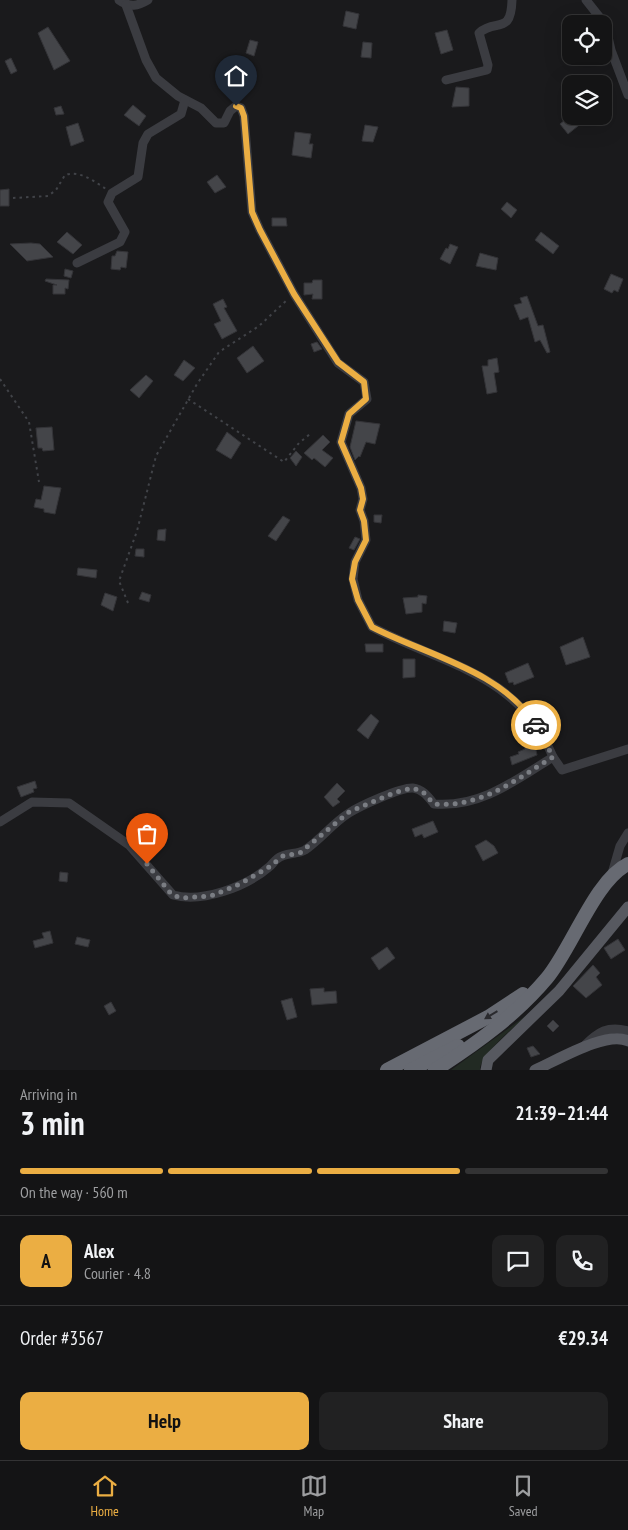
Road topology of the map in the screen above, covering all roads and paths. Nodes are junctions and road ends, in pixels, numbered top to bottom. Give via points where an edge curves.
1 (148, 0) edge
2 (512, 0) edge
3 (586, 0) edge
4 (122, 2) edge
5 (446, 80) dead end
6 (628, 95) edge
7 (185, 100) junction
8 (112, 194) junction
9 (13, 198) dead end
10 (77, 263) dead end
11 (294, 294) junction
12 (0, 379) edge
13 (188, 399) junction
14 (310, 434) dead end
15 (39, 482) dead end
16 (128, 603) dead end
17 (628, 749) edge
18 (553, 757) junction
19 (0, 822) edge
20 (628, 833) edge
21 (627, 863) edge
22 (610, 878) junction
23 (628, 907) edge
24 (547, 978) junction
25 (498, 1024) junction
26 (628, 1031) edge
27 (628, 1041) edge
28 (583, 1048) junction
29 (387, 1070) edge
30 (411, 1070) edge
31 (435, 1070) edge
32 (486, 1070) edge
33 (535, 1070) edge

1 - 4 street via 138,6
2 - 5 street via 508,21 479,34 488,65 486,70
3 - 6 street via 605,24
4 - 7 street via 156,78
7 - 8 street via 181,114 148,134 143,143 138,177
7 - 11 street via 200,108 216,123 224,123 236,106 241,108 252,212
8 - 9 path via 72,172 65,174 56,190 48,196
8 - 10 street via 108,202 125,232 120,242
11 - 13 path via 259,326 219,352
11 - 18 street via 338,362 364,382 367,390 366,399 349,414 341,442 363,499 360,510 366,540 355,562 352,579 364,616 372,627 486,679 514,699 529,714
12 - 15 path via 29,422
13 - 14 path via 284,462
13 - 16 path via 156,456 138,531 119,581
17 - 18 street via 562,770
18 - 19 street via 502,790 457,804 434,804 423,792 413,788 396,792 349,812 300,853 283,856 240,884 211,896 182,898 172,895 129,845 69,803 32,802
20 - 22 street via 620,846
21 - 22 highway
22 - 24 highway
23 - 32 main road via 559,990 488,1060
24 - 25 highway
24 -> 29 highway via 488,1017
25 - 30 highway
25 - 31 highway
26 - 28 street via 610,1028 599,1032
27 - 28 main road via 618,1038
28 - 33 main road

